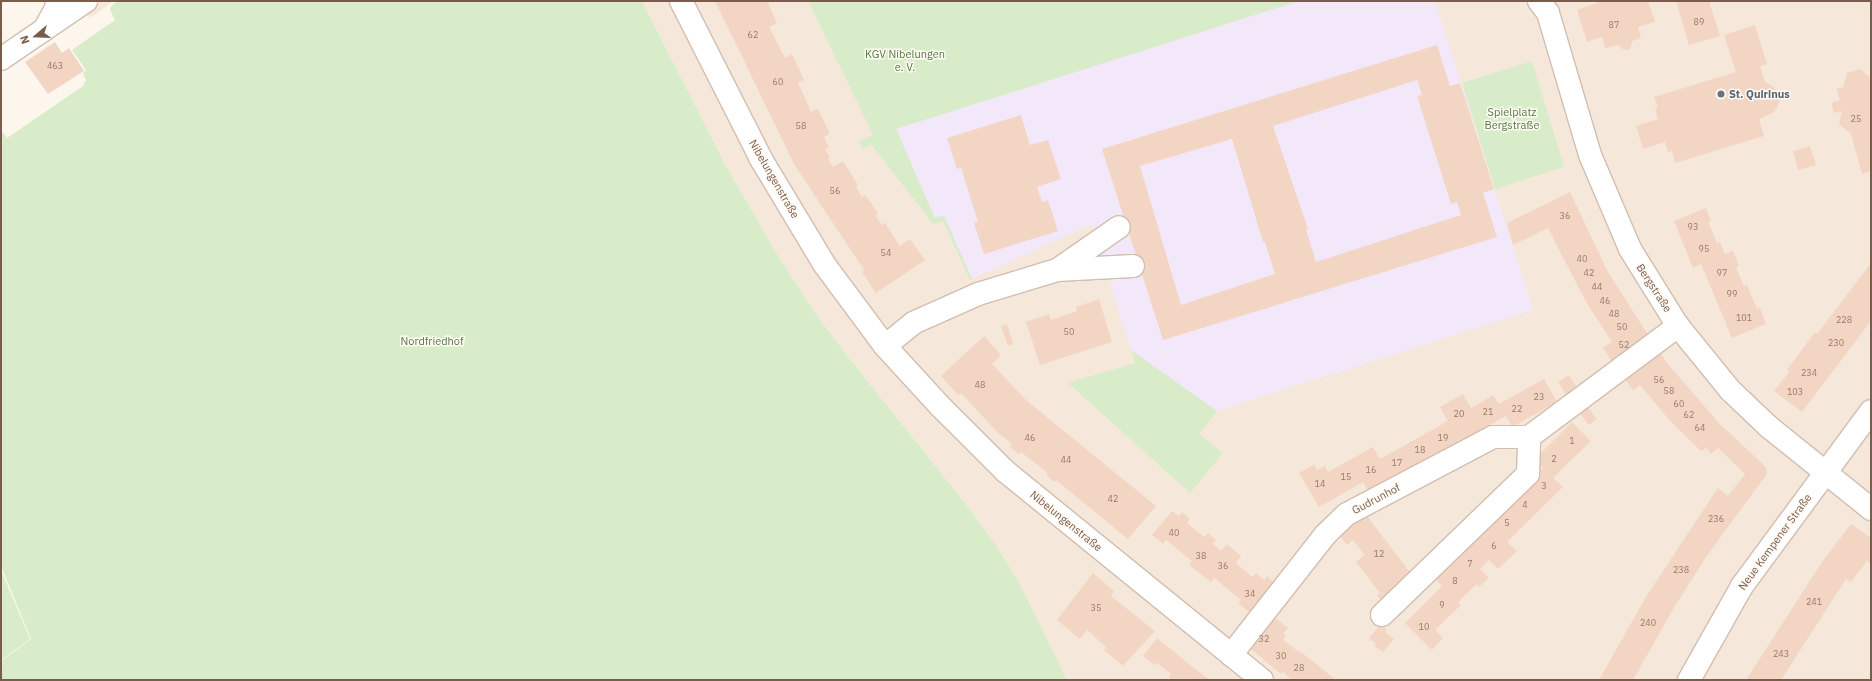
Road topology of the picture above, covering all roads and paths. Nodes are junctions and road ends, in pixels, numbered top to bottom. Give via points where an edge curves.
1 (57, 1) edge
2 (86, 1) edge
3 (681, 1) edge
4 (1539, 1) edge
5 (44, 30) junction
6 (1, 59) edge
7 (1119, 227) dead end
8 (1133, 266) dead end
9 (1057, 270) junction
10 (1678, 326) junction
11 (886, 346) junction
12 (1871, 411) edge
13 (1529, 438) junction
14 (1825, 473) junction
15 (1871, 509) edge
16 (1382, 615) dead end
17 (1231, 655) junction
18 (1262, 680) edge
19 (1689, 680) edge

1 - 5 street
2 - 5 street
3 - 11 street, Nibelungenstraße via 765,166 824,264
4 - 10 street, Bergstraße via 1548,13 1590,155 1630,249
5 - 6 street
7 - 9 street
8 - 9 street
9 - 11 street via 978,294 913,323
10 - 13 street
10 - 14 street, Bergstraße via 1730,390 1769,427
11 - 17 street, Nibelungenstraße via 940,406 1005,471
12 - 14 street, Neue Kempener Straße
13 - 16 street via 1528,474
13 - 17 street, Gudrunhof via 1493,437 1347,514 1325,535
14 - 15 street, Bergstraße
14 - 19 street, Neue Kempener Straße via 1742,586
17 - 18 street, Nibelungenstraße

